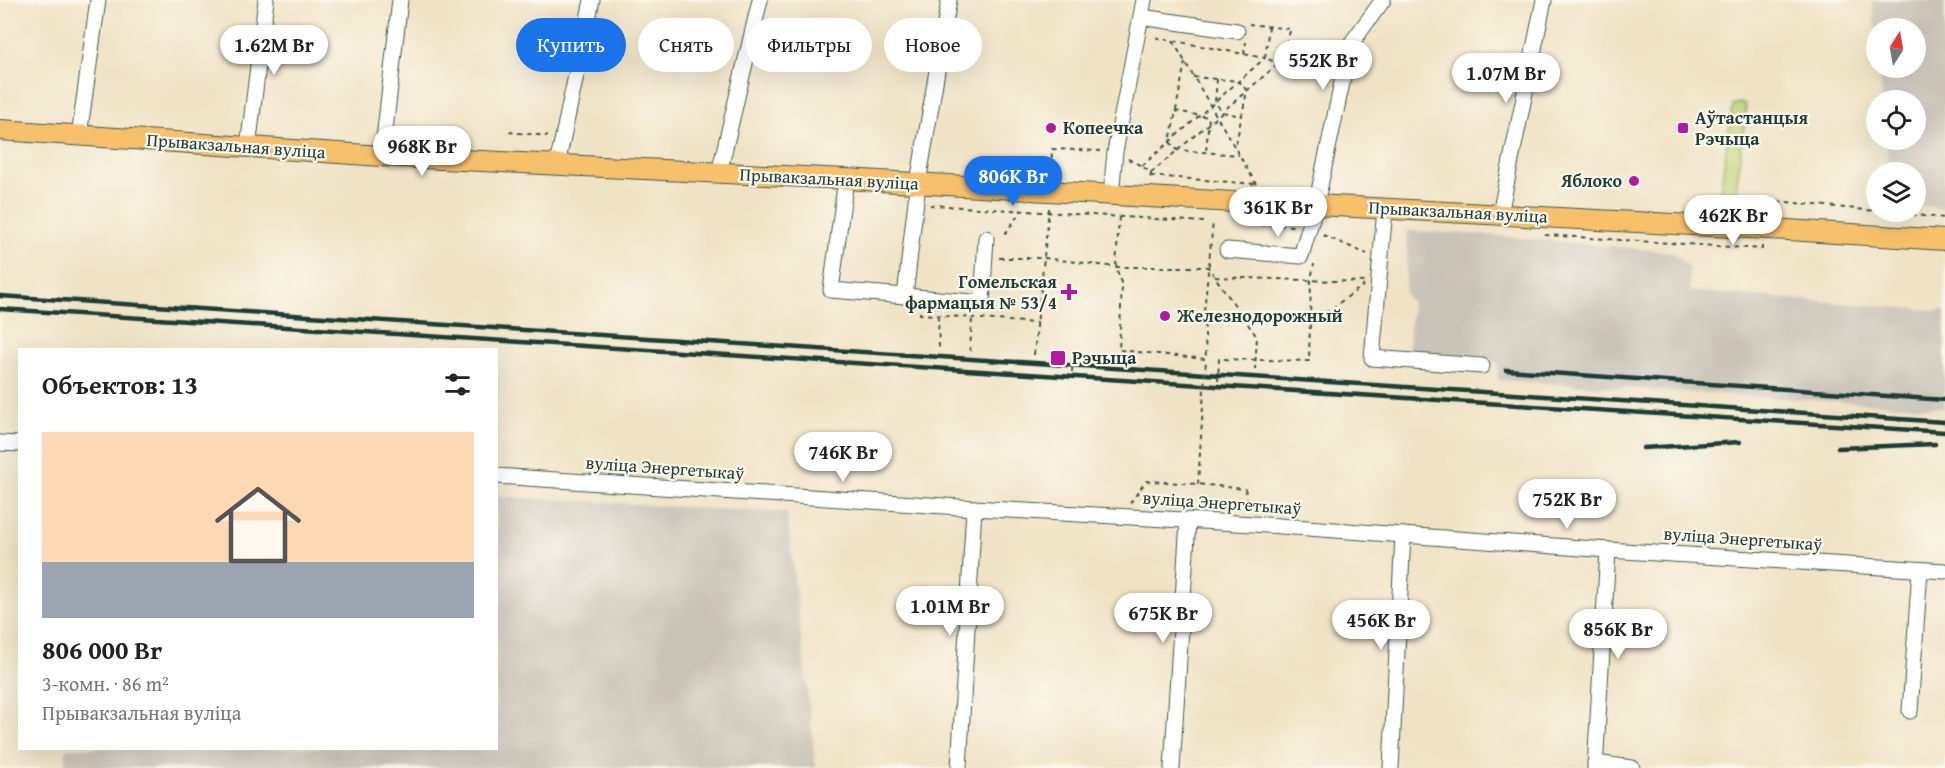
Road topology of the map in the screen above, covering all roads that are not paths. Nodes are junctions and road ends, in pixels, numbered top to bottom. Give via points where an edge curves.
1 (98, 0) edge
2 (266, 0) edge
3 (400, 0) edge
4 (592, 0) edge
5 (760, 0) edge
6 (950, 0) edge
7 (1144, 0) edge
8 (1383, 0) edge
9 (1544, 0) edge
10 (1148, 18) junction
11 (1240, 27) road end
12 (0, 130) edge
13 (79, 136) junction
14 (248, 148) junction
15 (382, 156) junction
16 (557, 165) junction
17 (719, 173) junction
18 (846, 179) junction
19 (918, 183) junction
20 (1111, 195) junction
21 (1316, 205) junction
22 (1385, 208) junction
23 (1500, 214) junction
24 (986, 238) dead end
25 (1945, 240) edge
26 (1227, 250) dead end
27 (905, 296) junction
28 (1482, 366) dead end
29 (0, 443) edge
30 (18, 444) edge
31 (498, 476) edge
32 (974, 508) junction
33 (1188, 521) junction
34 (1403, 535) junction
35 (1608, 550) junction
36 (1920, 570) junction
37 (1945, 572) edge
38 (1910, 711) dead end
39 (1595, 766) edge
40 (958, 768) edge
41 (1172, 768) edge
42 (1391, 768) edge
43 (1632, 768) edge

1 - 13 street
2 - 14 street
3 - 15 street
4 - 16 street
5 - 17 street
6 - 19 street
7 - 10 street
8 - 21 street via 1350,45
9 - 23 street
10 - 11 street
10 - 20 street via 1115,152
12 - 13 main road, Прывакзальная вуліца
13 - 14 main road, Прывакзальная вуліца
14 - 15 main road, Прывакзальная вуліца
15 - 16 main road, Прывакзальная вуліца
16 - 17 main road, Прывакзальная вуліца
17 - 18 main road, Прывакзальная вуліца
18 - 19 main road, Прывакзальная вуліца
18 - 27 street via 831,290
19 - 20 main road, Прывакзальная вуліца
19 - 27 street
20 - 21 main road, Прывакзальная вуліца
21 - 22 main road, Прывакзальная вуліца
21 - 26 street via 1301,256
22 - 23 main road, Прывакзальная вуліца
22 - 28 street via 1372,358
23 - 25 main road, Прывакзальная вуліца
24 - 27 street via 982,303
29 - 30 street
31 - 32 street, вуліца Энергетыкаў
32 - 33 street, вуліца Энергетыкаў
32 - 40 street
33 - 34 street, вуліца Энергетыкаў
33 - 41 street
34 - 35 street, вуліца Энергетыкаў
34 - 42 street
35 - 36 street, вуліца Энергетыкаў
35 - 39 street
36 - 37 street, вуліца Энергетыкаў
36 - 38 street
39 - 43 street

